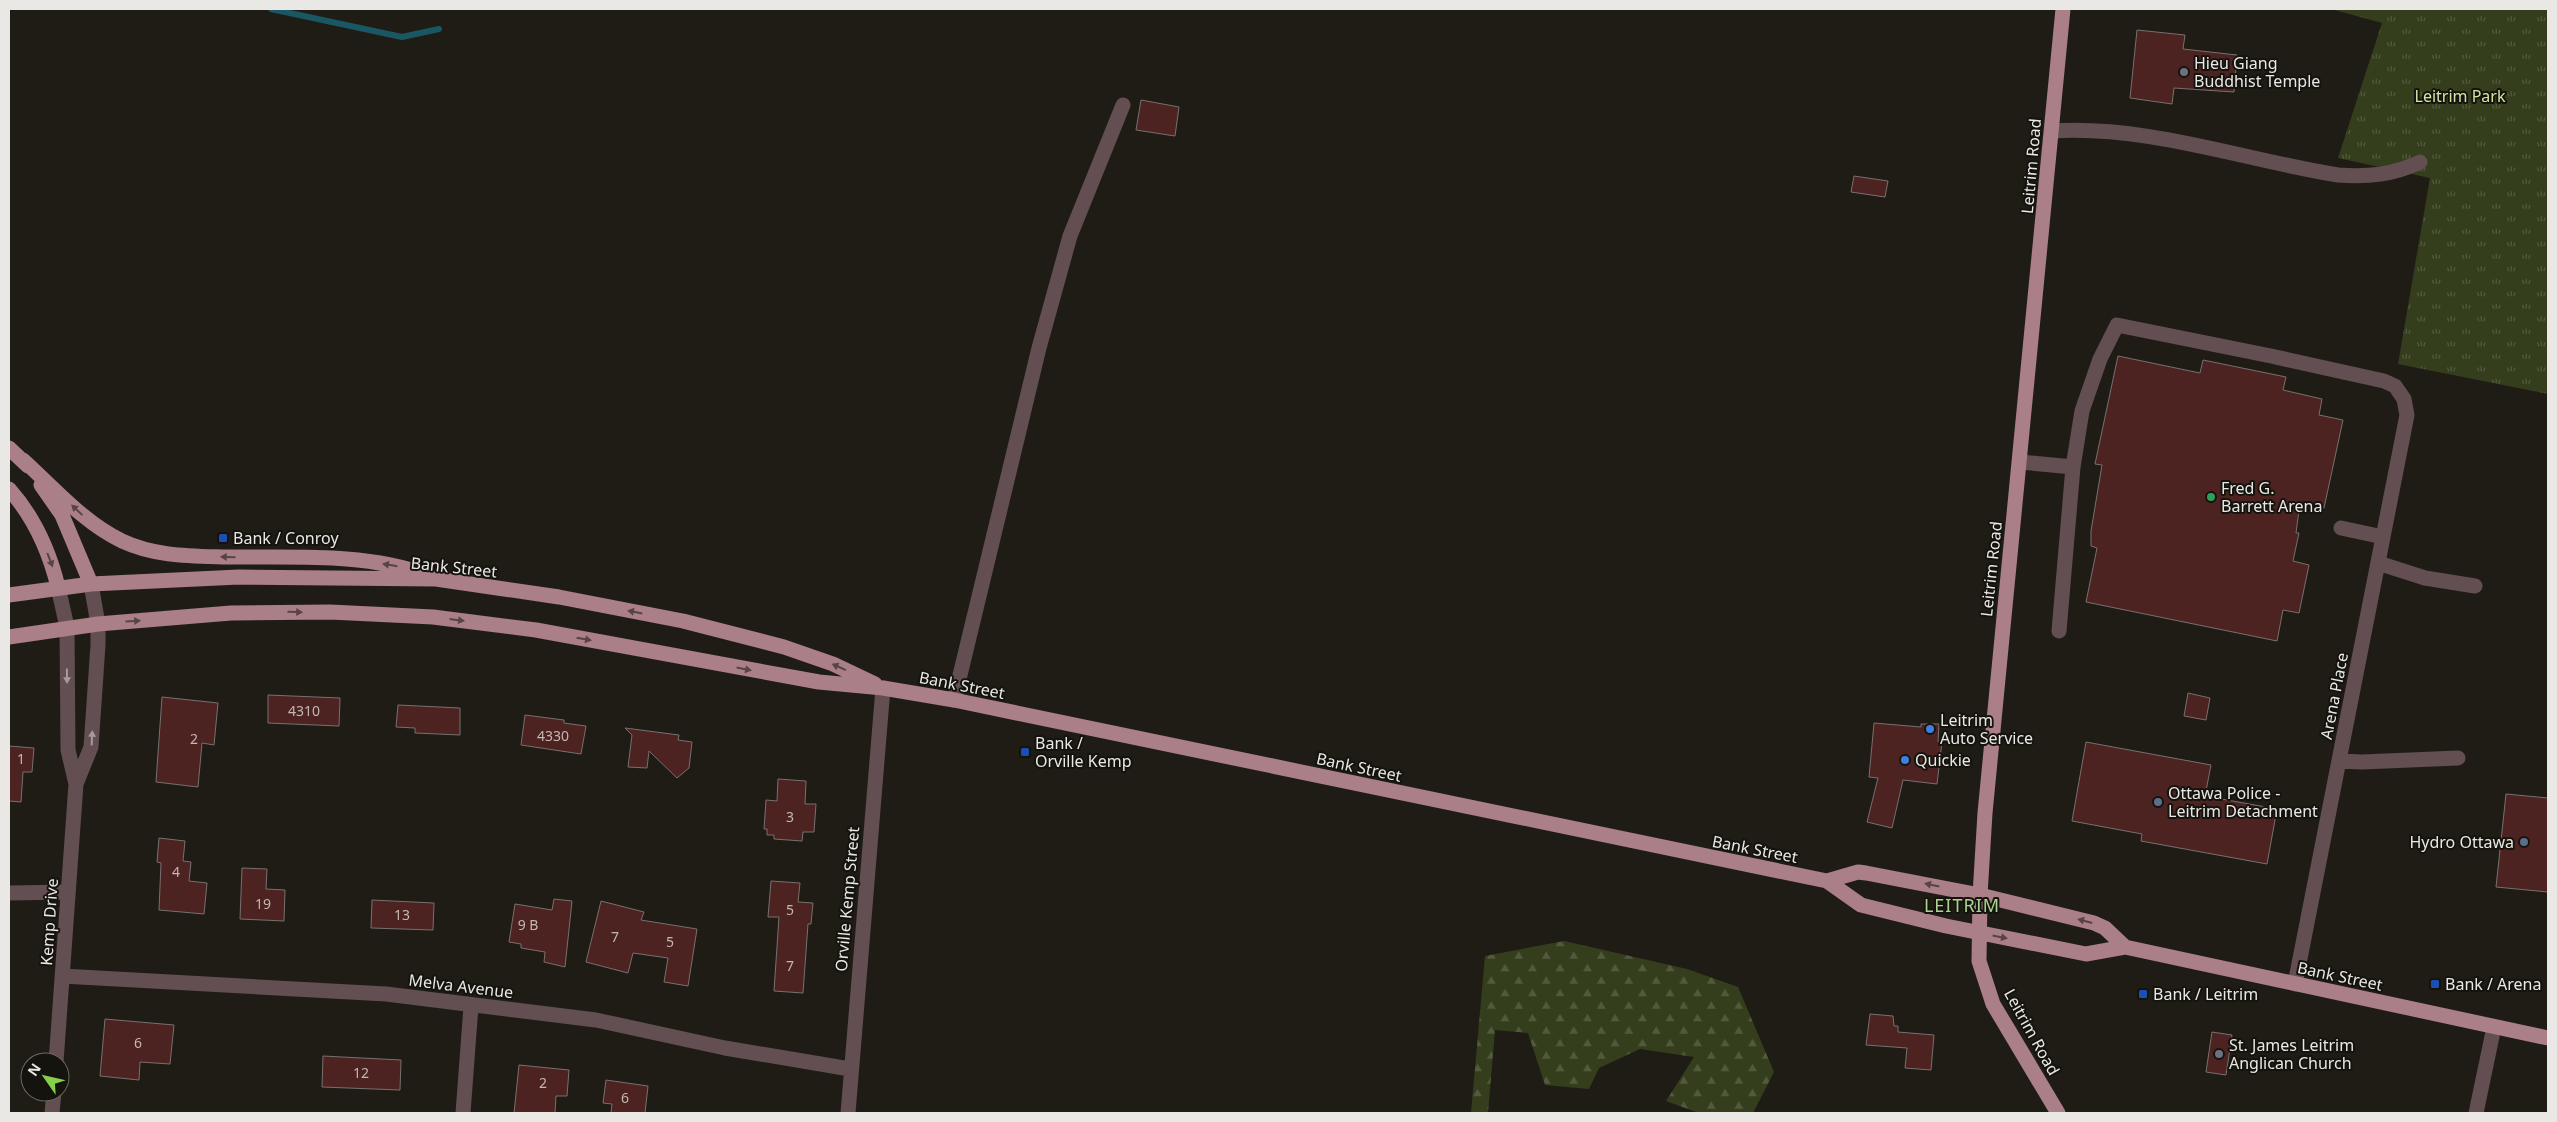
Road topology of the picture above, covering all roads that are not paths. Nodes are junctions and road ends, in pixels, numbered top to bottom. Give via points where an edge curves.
1 (2063, 9) edge
2 (1123, 105) dead end
3 (2052, 131) junction
4 (2420, 162) dead end
5 (9, 448) edge
6 (23, 460) junction
7 (2020, 462) junction
8 (2074, 467) junction
9 (9, 489) edge
10 (2341, 528) dead end
11 (2383, 537) junction
12 (2378, 563) junction
13 (436, 579) junction
14 (91, 584) junction
15 (2475, 586) dead end
16 (58, 587) junction
17 (9, 595) edge
18 (98, 624) junction
19 (67, 627) junction
20 (2059, 631) dead end
21 (9, 637) edge
22 (883, 688) junction
23 (954, 700) junction
24 (2458, 758) dead end
25 (2340, 761) junction
26 (76, 784) junction
27 (1827, 881) junction
28 (68, 892) junction
29 (9, 893) edge
30 (1980, 895) junction
31 (1979, 933) junction
32 (2125, 948) junction
33 (62, 976) junction
34 (2295, 984) junction
35 (471, 1006) junction
36 (2494, 1027) junction
37 (2548, 1038) edge
38 (57, 1052) edge
39 (850, 1069) junction
40 (463, 1113) edge
41 (848, 1113) edge
42 (2058, 1113) edge
43 (2476, 1113) edge

1 - 3 main road, Leitrim Road
2 - 23 street via 1070,236 1039,348
3 - 4 street via 2078,129 2136,135 2338,175 2365,177 2387,174
3 - 7 main road, Leitrim Road
5 - 6 main road
13 -> 6 main road via 409,569 348,560 173,556 144,549 120,540 84,517
6 - 14 main road via 62,515
7 - 8 street
7 - 30 main road, Leitrim Road via 1984,813
8 - 11 street, Arena Place via 2082,411 2090,384 2117,325 2384,381 2395,386 2404,399 2407,415
8 - 20 street
9 -> 16 main road via 38,529
10 - 11 street
11 - 12 street, Arena Place
12 - 15 street via 2425,578
12 - 25 street, Arena Place
13 - 14 main road, Bank Street via 239,577
22 -> 13 main road, Bank Street via 809,655 683,621 559,597
14 - 16 main road, Bank Street
14 - 18 street, Kemp Drive
16 - 17 main road, Bank Street
16 - 19 street, Kemp Drive
18 - 19 main road, Bank Street
18 -> 22 main road, Bank Street via 281,611 433,617 536,630 828,684
26 -> 18 street, Kemp Drive via 91,747
19 - 21 main road, Bank Street
19 -> 26 street, Kemp Drive via 68,750
22 - 23 main road, Bank Street
22 - 39 street, Orville Kemp Street
23 - 27 main road, Bank Street
24 - 25 street
25 - 34 street, Arena Place
26 - 28 street, Kemp Drive
30 -> 27 main road, Bank Street via 1858,872
27 - 31 main road, Bank Street via 1861,905
28 - 29 street
28 - 33 street, Kemp Drive
30 - 31 main road, Leitrim Road
32 -> 30 main road, Bank Street via 2094,923
31 -> 32 main road, Bank Street via 2086,954
31 - 42 main road, Leitrim Road via 1979,961 1993,1004
32 - 34 main road, Bank Street
33 - 35 street, Melva Avenue via 386,994
33 - 38 street, Kemp Drive
34 - 36 main road, Bank Street
35 - 39 street, Melva Avenue via 596,1020 725,1048
35 - 40 street
36 - 37 main road, Bank Street
36 - 43 street
39 - 41 street, Orville Kemp Street

